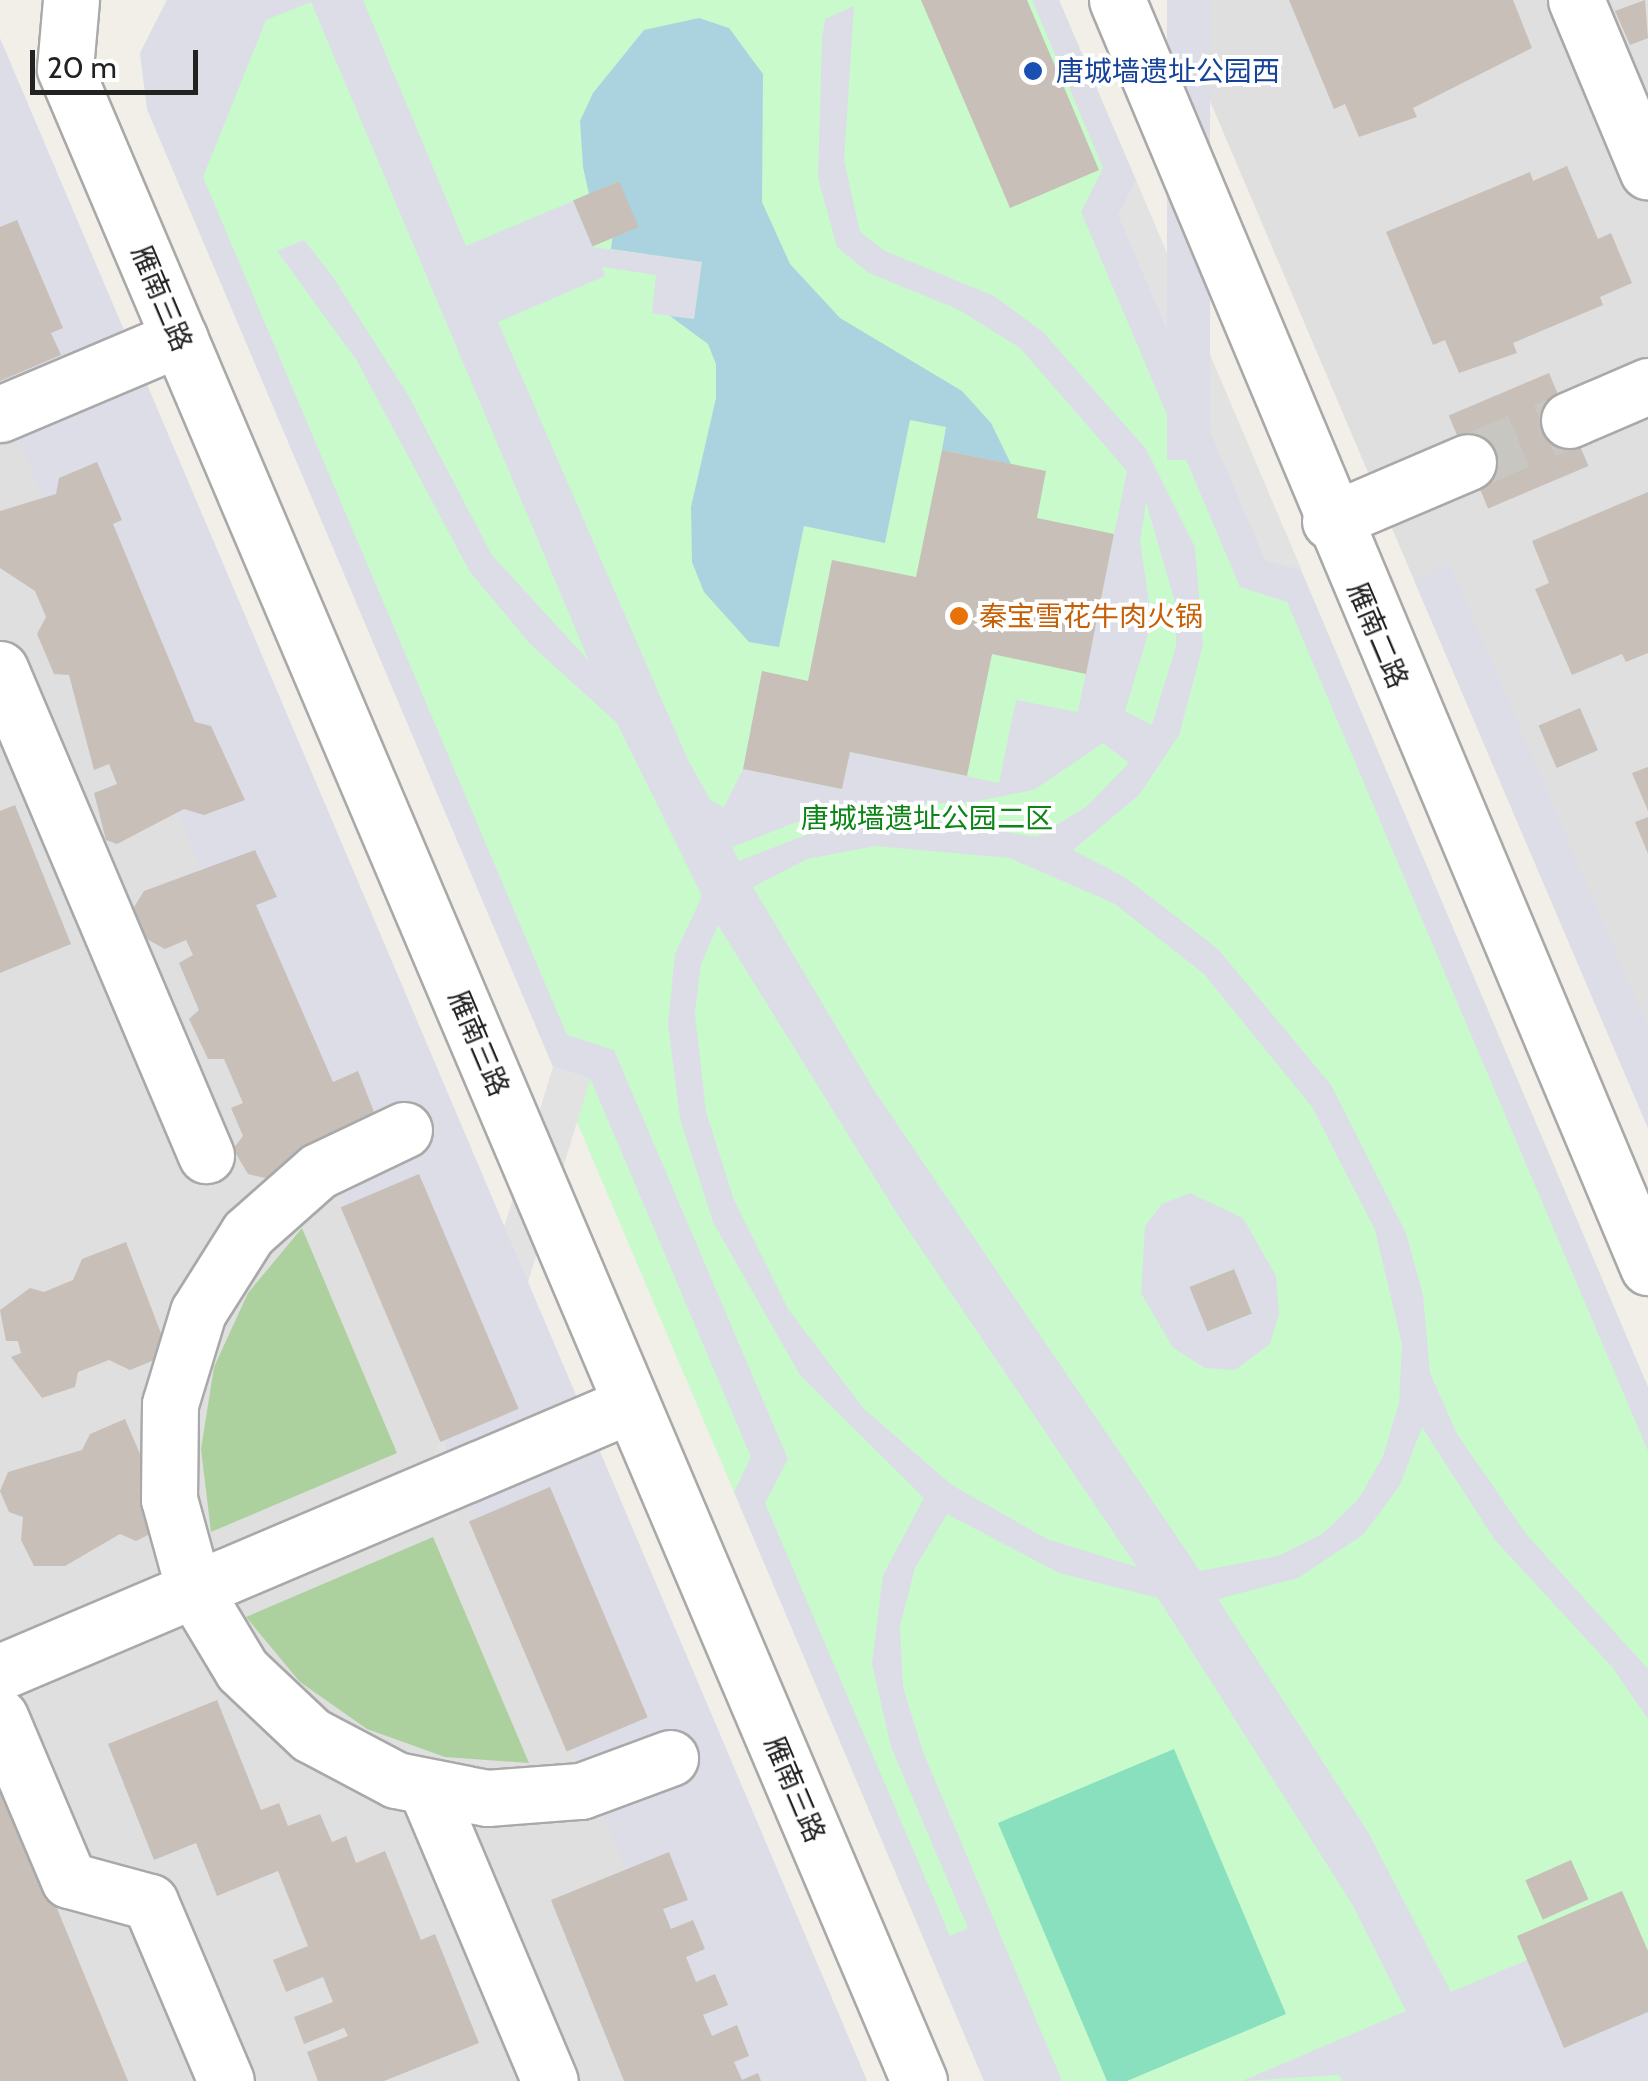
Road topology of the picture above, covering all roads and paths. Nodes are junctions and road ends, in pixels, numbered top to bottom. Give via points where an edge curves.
1 (71, 0) edge
2 (1117, 0) edge
3 (1576, 0) edge
4 (1648, 172) edge
5 (180, 338) junction
6 (1648, 386) edge
7 (0, 414) edge
8 (1568, 420) tunnel mouth
9 (1468, 462) tunnel mouth
10 (1330, 521) junction
11 (0, 669) edge
12 (404, 1130) dead end
13 (206, 1155) dead end
14 (1648, 1267) edge
15 (632, 1404) junction
16 (194, 1590) junction
17 (0, 1672) edge
18 (0, 1716) edge
19 (670, 1758) dead end
20 (426, 1788) junction
21 (226, 2081) edge
22 (550, 2081) edge
23 (919, 2081) edge

1 - 5 street, 雁南三路 via 65,68
2 - 10 street, 雁南二路
3 - 4 street
5 - 7 street
5 - 15 street, 雁南三路
6 - 8 street
9 - 10 street
10 - 14 street, 雁南二路
11 - 13 street
12 - 16 street via 318,1171 248,1233 198,1312 170,1404 169,1499
15 - 16 street
15 - 23 street, 雁南三路
16 - 17 street
16 - 20 street via 242,1670 311,1736
18 - 21 street via 69,1880 150,1902
19 - 20 street via 581,1790 487,1798
20 - 22 street

